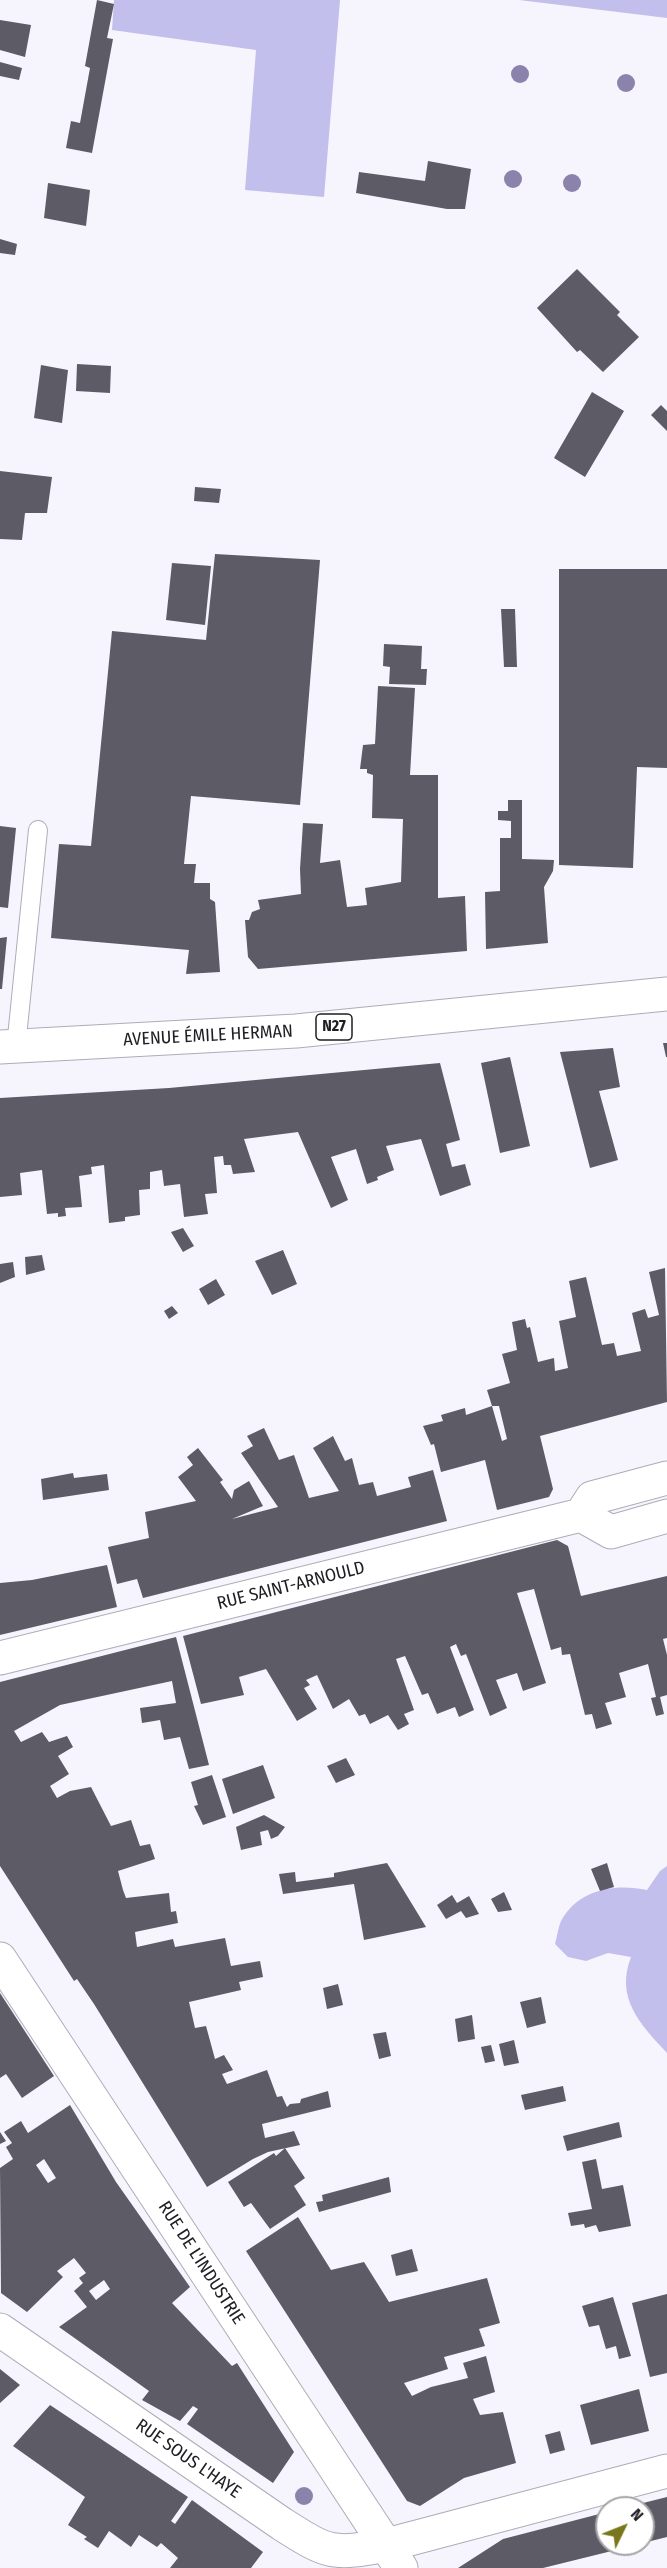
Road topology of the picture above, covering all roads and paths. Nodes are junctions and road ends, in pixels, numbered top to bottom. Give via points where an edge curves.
1 (38, 830) dead end
2 (667, 994) edge
3 (8, 1047) edge
4 (667, 1478) edge
5 (581, 1515) junction
6 (667, 1515) edge
7 (0, 1658) edge
8 (0, 1959) edge
9 (0, 2330) edge
10 (667, 2471) edge
11 (394, 2556) edge

1 - 3 lane
2 - 3 street, AVENUE ÉMILE HERMAN / N27 via 296,1031
4 - 5 street via 592,1498
5 - 6 street via 610,1532
5 - 7 street, RUE SAINT-ARNOULD
8 - 11 street, RUE DE L'INDUSTRIE
9 - 11 street, RUE SOUS L'HAYE via 315,2545 347,2553
10 - 11 street, RUE SOUS L'HAYE

